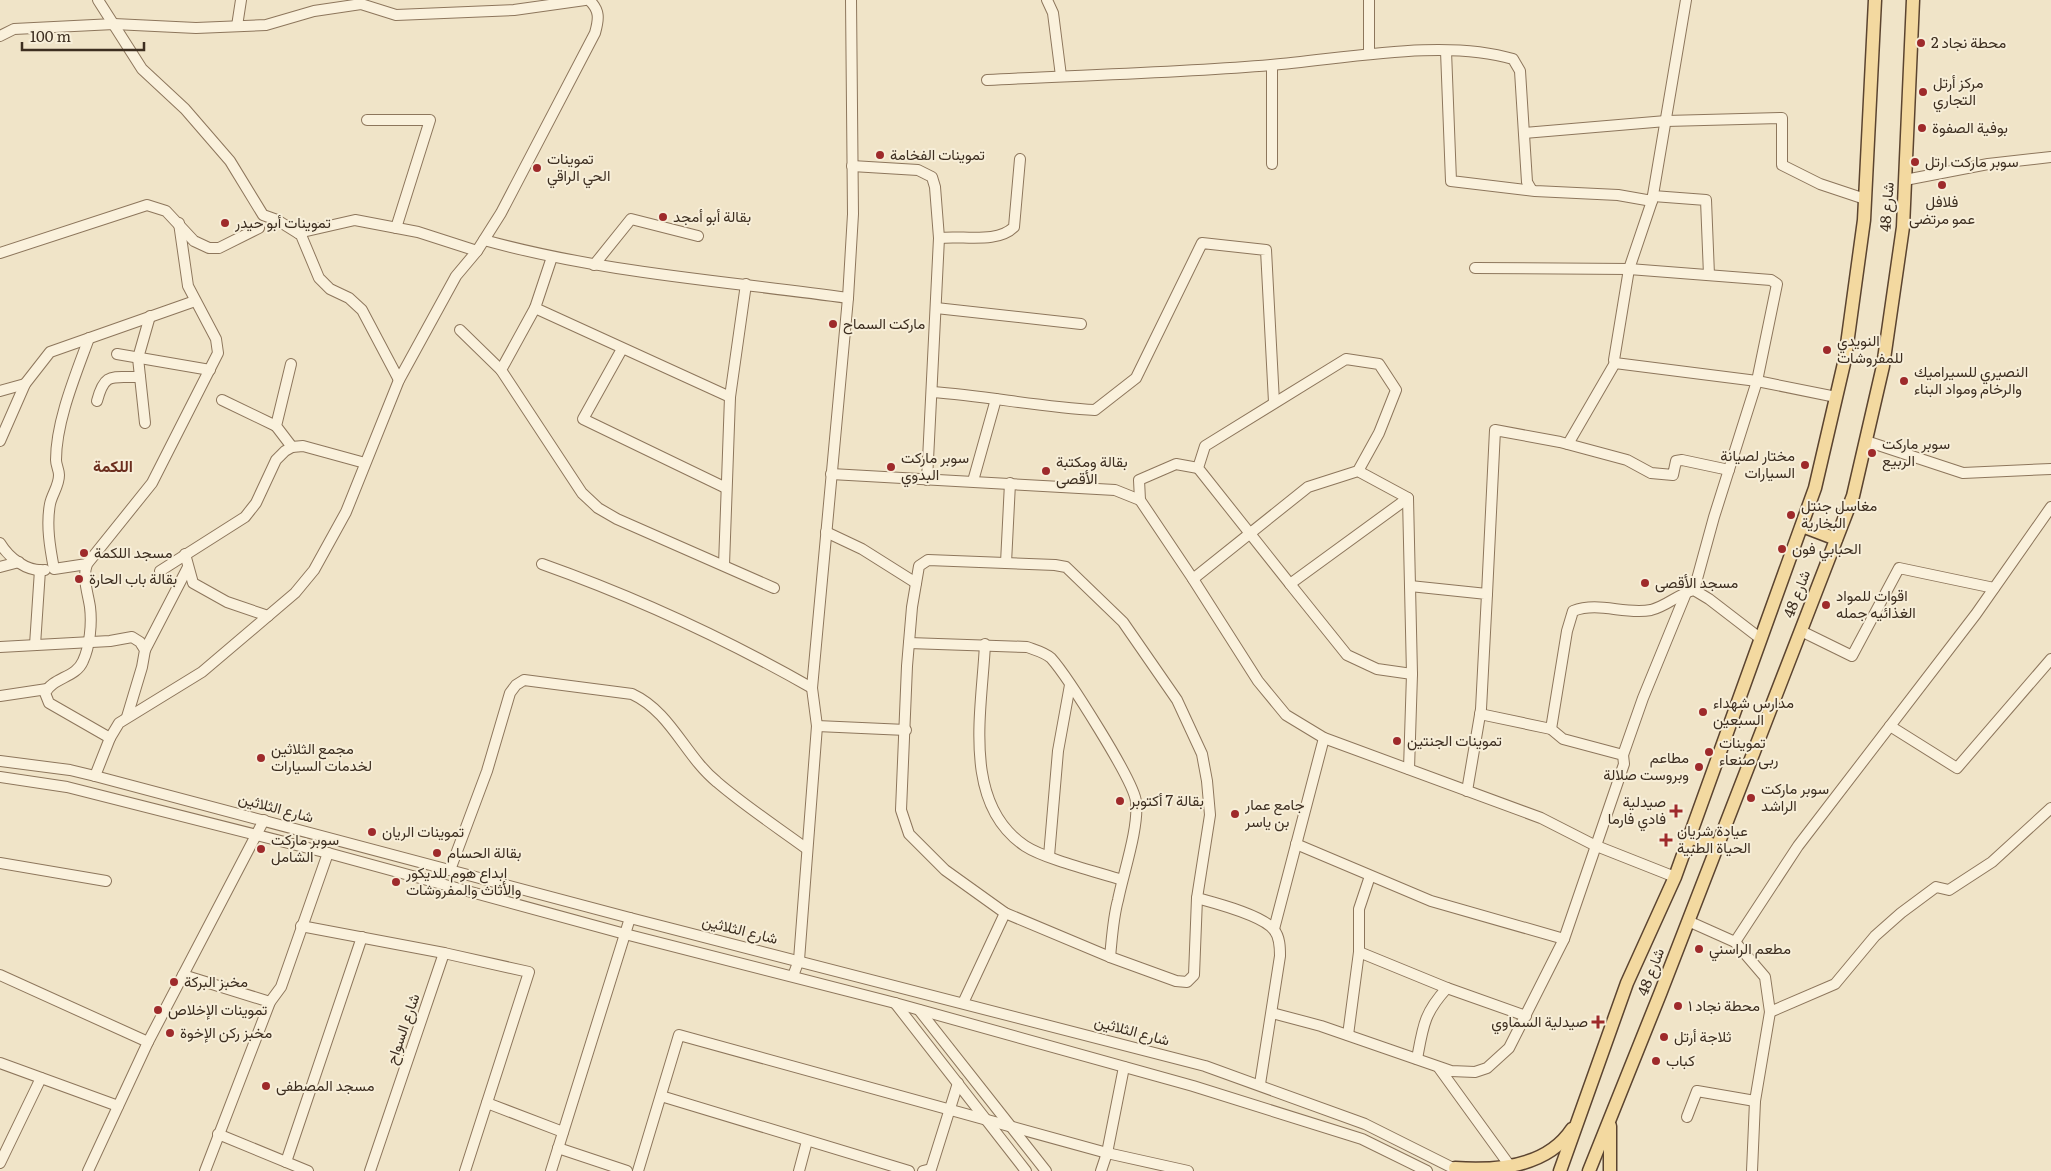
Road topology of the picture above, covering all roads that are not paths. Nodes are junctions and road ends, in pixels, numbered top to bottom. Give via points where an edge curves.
1 (98, 0) edge
2 (241, 0) edge
3 (585, 0) edge
4 (589, 0) edge
5 (851, 0) edge
6 (1047, 0) edge
7 (1368, 0) edge
8 (1686, 0) edge
9 (1875, 0) edge
10 (1913, 0) edge
11 (114, 24) junction
12 (237, 26) junction
13 (0, 36) edge
14 (1446, 51) junction
15 (1369, 54) junction
16 (1272, 65) junction
17 (1061, 76) junction
18 (987, 80) dead end
19 (367, 120) dead end
20 (1666, 121) junction
21 (1524, 133) junction
22 (2051, 158) edge
23 (1020, 159) dead end
24 (1272, 164) dead end
25 (852, 166) junction
26 (1905, 180) junction
27 (1531, 189) junction
28 (1652, 199) junction
29 (1865, 199) junction
30 (179, 223) junction
31 (259, 228) dead end
32 (396, 228) junction
33 (298, 233) junction
34 (698, 236) dead end
35 (940, 238) junction
36 (484, 240) junction
37 (477, 251) junction
38 (0, 253) edge
39 (552, 257) junction
40 (594, 265) junction
41 (1475, 268) dead end
42 (1629, 269) junction
43 (1709, 274) junction
44 (746, 284) junction
45 (848, 298) junction
46 (195, 301) junction
47 (535, 308) junction
48 (936, 308) junction
49 (150, 316) junction
50 (1080, 324) dead end
51 (460, 330) dead end
52 (89, 338) junction
53 (622, 349) junction
54 (117, 354) dead end
55 (138, 358) junction
56 (1615, 363) junction
57 (291, 364) dead end
58 (210, 370) junction
59 (501, 370) junction
60 (140, 377) junction
61 (399, 380) junction
62 (1758, 380) junction
63 (25, 384) junction
64 (0, 390) edge
65 (932, 392) junction
66 (730, 397) junction
67 (1836, 398) junction
68 (996, 399) junction
69 (222, 400) dead end
70 (97, 401) dead end
71 (1274, 402) junction
72 (145, 423) dead end
73 (276, 426) junction
74 (0, 441) edge
75 (1866, 441) junction
76 (1568, 444) junction
77 (292, 447) junction
78 (365, 463) junction
79 (1198, 468) junction
80 (2051, 469) edge
81 (1729, 470) junction
82 (1358, 471) junction
83 (831, 474) junction
84 (927, 480) junction
85 (973, 481) junction
86 (1010, 483) junction
87 (726, 488) junction
88 (1408, 498) junction
89 (1140, 500) junction
90 (2051, 507) edge
91 (1802, 526) junction
92 (826, 532) junction
93 (1250, 534) junction
94 (1836, 539) junction
95 (0, 543) edge
96 (184, 554) junction
97 (18, 562) junction
98 (1006, 563) junction
99 (86, 564) junction
100 (542, 564) dead end
101 (724, 564) junction
102 (0, 567) edge
103 (188, 567) junction
104 (54, 569) junction
105 (40, 570) junction
106 (160, 571) dead end
107 (1194, 578) junction
108 (916, 582) junction
109 (1290, 584) junction
110 (1410, 586) junction
111 (774, 588) dead end
112 (1994, 588) junction
113 (1690, 591) junction
114 (1487, 594) junction
115 (268, 616) junction
116 (1801, 631) junction
117 (1761, 639) junction
118 (88, 642) junction
119 (909, 643) junction
120 (985, 644) junction
121 (35, 645) junction
122 (0, 647) edge
123 (145, 650) junction
124 (2051, 659) edge
125 (1412, 674) junction
126 (1070, 685) junction
127 (812, 688) junction
128 (47, 689) junction
129 (0, 696) edge
130 (1480, 714) junction
131 (127, 716) junction
132 (817, 726) junction
133 (1890, 726) junction
134 (1551, 729) junction
135 (906, 730) junction
136 (110, 738) junction
137 (1324, 738) junction
138 (1623, 755) junction
139 (0, 761) edge
140 (1409, 769) junction
141 (95, 776) junction
142 (0, 777) edge
143 (1467, 791) junction
144 (2051, 808) edge
145 (264, 820) junction
146 (257, 835) junction
147 (1690, 837) junction
148 (1296, 844) junction
149 (1594, 846) junction
150 (1717, 846) junction
151 (807, 850) junction
152 (328, 853) junction
153 (1049, 856) junction
154 (0, 863) edge
155 (450, 870) junction
156 (1370, 876) junction
157 (1675, 877) junction
158 (1122, 880) junction
159 (106, 882) dead end
160 (1197, 898) junction
161 (1005, 913) junction
162 (630, 918) junction
163 (1688, 921) junction
164 (301, 926) junction
165 (1274, 929) junction
166 (625, 934) junction
167 (362, 937) junction
168 (1564, 939) junction
169 (1735, 942) junction
170 (1359, 952) junction
171 (444, 953) junction
172 (1110, 957) junction
173 (799, 960) junction
174 (0, 975) edge
175 (183, 975) junction
176 (793, 976) junction
177 (1447, 988) junction
178 (270, 1002) junction
179 (895, 1003) junction
180 (963, 1003) junction
181 (919, 1010) junction
182 (1770, 1012) junction
183 (1272, 1013) junction
184 (1526, 1016) junction
185 (1348, 1035) junction
186 (148, 1042) junction
187 (1417, 1059) junction
188 (0, 1063) edge
189 (1124, 1067) junction
190 (1439, 1067) junction
191 (41, 1078) junction
192 (958, 1083) junction
193 (1260, 1084) junction
194 (661, 1096) junction
195 (1755, 1101) junction
196 (487, 1102) junction
197 (118, 1106) junction
198 (950, 1110) junction
199 (1582, 1114) junction
200 (1687, 1116) dead end
201 (1610, 1117) junction
202 (987, 1120) junction
203 (1011, 1127) junction
204 (563, 1132) junction
205 (218, 1134) junction
206 (806, 1141) junction
207 (1024, 1144) junction
208 (558, 1148) junction
209 (1107, 1153) junction
210 (286, 1162) junction
211 (0, 1163) edge
212 (1017, 1166) edge
213 (1510, 1166) junction
214 (1457, 1170) edge
215 (88, 1171) edge
216 (205, 1171) edge
217 (308, 1171) edge
218 (370, 1171) edge
219 (465, 1171) edge
220 (551, 1171) edge
221 (627, 1171) edge
222 (638, 1171) edge
223 (799, 1171) edge
224 (909, 1171) edge
225 (924, 1171) edge
226 (1026, 1171) edge
227 (1046, 1171) edge
228 (1101, 1171) edge
229 (1188, 1171) edge
230 (1426, 1171) edge
231 (1560, 1171) edge
232 (1589, 1171) edge
233 (1610, 1171) edge
234 (1752, 1171) edge

1 - 11 street
2 - 12 street
3 - 12 street via 514,10 405,15 360,4 314,11 266,25
4 - 36 street via 597,7 599,20 595,33
5 - 25 street
6 - 17 street via 1052,13
7 - 15 street
8 - 20 street
9 - 29 main road, شارع 48
10 - 26 main road, شارع 48
11 - 12 street via 196,28
11 - 13 street via 14,29
11 - 33 street via 142,69 185,109 230,161 263,215
14 - 15 street
14 - 21 street via 1494,54 1513,59 1520,71
14 - 27 street via 1451,180
15 - 16 street
16 - 17 street
16 - 24 street
17 - 18 street
19 - 32 street via 430,120
20 - 21 street
20 - 28 street
20 - 29 street via 1782,118 1782,165 1820,184
21 - 27 street via 1527,182
22 - 26 street via 1988,164
23 - 35 street via 1014,228 996,236
25 - 35 street via 918,170 932,177 936,187
25 - 45 street
26 - 75 main road, شارع 48 via 1903,227 1883,366
27 - 28 street
28 - 42 street
28 - 43 street via 1706,200
29 - 67 main road, شارع 48 via 1845,359
30 - 31 street via 194,240 209,248 219,248
30 - 38 street via 166,211 147,205
30 - 46 street via 187,280
32 - 33 street via 355,220
32 - 37 street
33 - 61 street via 319,278 362,310
34 - 40 street via 631,219
35 - 48 street
36 - 37 street
36 - 39 street
37 - 61 street via 456,276
39 - 40 street
39 - 47 street
40 - 44 street via 661,276
41 - 42 street
42 - 43 street
42 - 56 street
43 - 62 street via 1771,280 1777,284
44 - 45 street
44 - 66 street
45 - 83 street
46 - 49 street
46 - 58 street via 218,344 218,353
47 - 53 street
47 - 59 street
48 - 50 street
48 - 65 street
49 - 52 street
49 - 55 street
51 - 59 street
52 - 63 street via 50,352
52 - 104 street via 60,430 55,462 59,474 50,503 49,525
53 - 66 street
53 - 87 street via 583,419
54 - 55 street
55 - 58 street
55 - 60 street
56 - 62 street
56 - 76 street
57 - 73 street
58 - 99 street via 152,483
59 - 101 street via 576,484 598,508
60 - 70 street via 108,378 102,383
60 - 72 street
61 - 78 street
62 - 67 street
62 - 81 street
63 - 64 street
63 - 74 street
65 - 68 street
65 - 84 street
66 - 87 street
67 - 91 main road, شارع 48 via 1816,488
68 - 71 street via 1095,410 1136,378 1202,242 1266,250
68 - 85 street
69 - 73 street
71 - 79 street via 1205,446
71 - 82 street via 1346,359 1379,364 1396,390 1379,433
73 - 77 street
75 - 80 street via 1963,473
75 - 94 main road, شارع 48 via 1853,496
76 - 81 street via 1627,460 1651,473 1673,475 1676,461 1682,460
76 - 114 street via 1495,430
77 - 78 street via 310,448
77 - 96 street via 276,460 256,503 245,517
78 - 115 street via 342,520 314,570 302,586
79 - 89 street via 1176,464 1139,480
79 - 93 street
81 - 113 street
82 - 88 street
82 - 93 street via 1308,487
83 - 84 street
83 - 92 street
84 - 85 street
85 - 86 street
86 - 89 street via 1115,490
86 - 98 street
87 - 101 street
88 - 109 street
88 - 110 street
89 - 107 street
90 - 112 street
91 - 94 main road
91 - 117 main road, شارع 48
92 - 108 street via 862,549
92 - 127 street
93 - 107 street
93 - 109 street
94 - 116 main road, شارع 48
95 - 97 street via 6,553
96 - 103 street
96 - 106 street
97 - 102 street
97 - 105 street
98 - 108 street via 928,560 919,566
98 - 160 street via 1055,565 1073,572 1123,622 1177,700 1202,754 1207,781 1210,815
99 - 104 street
99 - 118 street via 84,578 90,614
100 - 127 street via 597,584 696,628
101 - 111 street
103 - 115 street via 193,584 210,594
103 - 123 street
104 - 105 street
105 - 121 street
107 - 137 street via 1258,681 1286,715
108 - 119 street
109 - 125 street via 1347,655 1377,669
110 - 114 street
110 - 125 street
112 - 116 street via 1899,568 1852,656
112 - 133 street
113 - 117 street via 1709,599
113 - 134 street via 1652,610 1587,606 1573,612
113 - 138 street via 1643,698
114 - 130 street
115 - 131 street via 194,678
116 - 150 main road, شارع 48
117 - 147 main road, شارع 48
118 - 121 street
118 - 123 street via 132,637
118 - 128 street via 84,660 78,669
119 - 120 street
119 - 135 street
120 - 126 street via 1041,652 1050,657
120 - 153 street via 979,762 985,793 1006,829 1026,846
121 - 122 street
123 - 131 street
124 - 133 street via 1957,768
125 - 140 street
126 - 153 street via 1058,751
126 - 158 street via 1126,777 1136,802 1134,830
127 - 132 street
128 - 129 street
128 - 136 street via 45,697 49,703
130 - 134 street
130 - 143 street
131 - 136 street
132 - 135 street
132 - 151 street
133 - 169 street via 1798,846
134 - 138 street via 1563,739
135 - 161 street via 901,810 909,834 945,870
136 - 141 street
137 - 140 street
137 - 148 street
138 - 149 street via 1624,764
139 - 141 street, شارع الثلاثين
140 - 143 street
141 - 145 street, شارع الثلاثين
142 - 146 street, شارع الثلاثين via 68,787
143 - 149 street via 1541,818
144 - 182 street via 1992,862 1949,890 1936,887 1901,913 1875,936 1835,984
145 - 146 street
145 - 155 street, شارع الثلاثين
146 - 152 street, شارع الثلاثين
146 - 175 street
147 - 150 main road
147 - 157 main road, شارع 48
148 - 156 street
148 - 165 street
149 - 157 street
149 - 168 street
150 - 163 main road, شارع 48
151 - 155 street via 715,781 646,701 632,694 524,680 516,684 510,693 487,770
151 - 173 street
152 - 164 street
152 - 166 street, شارع الثلاثين
153 - 158 street
154 - 159 street
155 - 162 street, شارع الثلاثين
156 - 168 street via 1431,901
156 - 170 street via 1359,910
157 - 199 main road, شارع 48 via 1627,983
158 - 172 street
160 - 165 street via 1239,910
160 - 172 street via 1194,975 1187,982
161 - 172 street
161 - 180 street
162 - 166 street
162 - 173 street, شارع الثلاثين
163 - 169 street
163 - 201 main road, شارع 48
164 - 167 street
164 - 178 street via 280,987
165 - 183 street via 1280,942 1280,956
166 - 176 street, شارع الثلاثين
166 - 204 street
167 - 171 street
167 - 210 street
168 - 184 street
169 - 182 street via 1765,977
170 - 177 street
170 - 185 street
171 - 196 street via 529,972
171 - 218 street, شارع السواح
173 - 176 street
173 - 180 street, شارع الثلاثين
174 - 186 street
175 - 178 street
175 - 186 street
176 - 179 street, شارع الثلاثين
177 - 184 street
177 - 187 street via 1431,1006
178 - 205 street
179 - 181 street, شارع الثلاثين
179 - 192 street
180 - 193 street, شارع الثلاثين via 1205,1066
181 - 189 street, شارع الثلاثين
181 - 203 street
182 - 195 street
183 - 185 street
183 - 193 street
184 - 190 street via 1509,1048 1487,1068 1450,1072
185 - 187 street
186 - 197 street
187 - 190 street
188 - 191 street
189 - 209 street
189 - 230 street, شارع الثلاثين via 1362,1138
190 - 213 street
191 - 197 street
191 - 211 street
192 - 198 street
192 - 202 street
193 - 214 street, شارع الثلاثين via 1365,1124
194 - 198 street via 680,1036
194 - 206 street
194 - 222 street
195 - 200 street via 1697,1092
195 - 234 street
196 - 204 street
196 - 219 street
197 - 215 street
198 - 202 street
198 - 225 street via 931,1169
199 - 213 main road via 1557,1146
199 - 231 main road, شارع 48
201 - 232 main road, شارع 48
201 - 233 main road
202 - 203 street
202 - 212 street
203 - 207 street
203 - 209 street
204 - 208 street
205 - 210 street
205 - 216 street
206 - 223 street
206 - 224 street
207 - 212 street
207 - 227 street
208 - 220 street
208 - 221 street
209 - 228 street
209 - 229 street
210 - 217 street
212 - 226 street
213 - 214 main road

